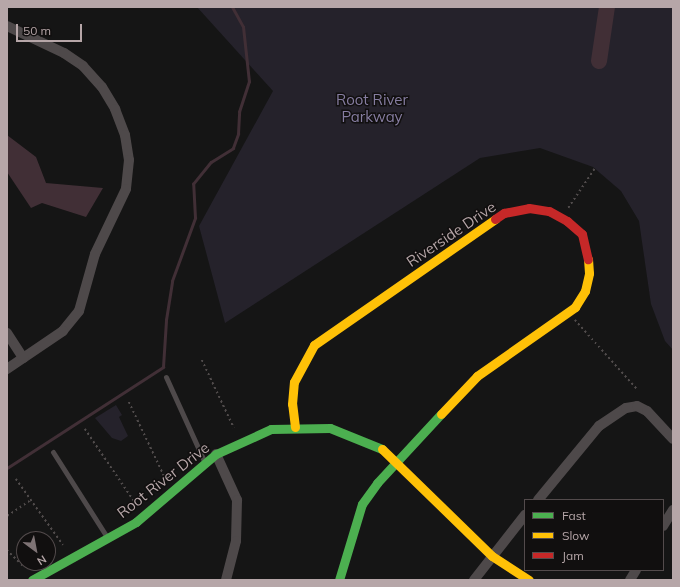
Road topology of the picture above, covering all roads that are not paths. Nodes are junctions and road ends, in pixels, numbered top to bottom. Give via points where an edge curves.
1 (7, 26) edge
2 (7, 333) edge
3 (23, 358) junction
4 (7, 368) edge
5 (166, 377) dead end
6 (295, 427) junction
7 (673, 440) edge
8 (53, 452) dead end
9 (216, 454) junction
10 (398, 461) junction
11 (205, 464) junction
12 (539, 499) edge
13 (673, 510) edge
14 (524, 516) edge
15 (664, 524) edge
16 (108, 538) junction
17 (492, 556) junction
18 (635, 571) edge
19 (32, 580) edge
20 (226, 580) edge
21 (339, 580) edge
22 (474, 580) edge
23 (529, 580) edge
24 (630, 580) edge

1 - 3 street via 64,53 83,66 102,87 114,109 125,135 129,160 126,189 94,254 79,311 73,322
2 - 3 street
3 - 4 street
5 - 11 lane
6 - 9 street, Root River Drive via 271,430
6 - 10 street, Root River Drive via 330,428 381,448
6 - 10 street, Riverside Drive via 292,404 294,382 300,365 314,345 504,213 529,208 549,211 567,221 582,234 588,253 589,273 585,291 575,307 477,376
7 - 12 street via 647,410 637,406 626,408 599,426
8 - 16 lane
9 - 11 street, Root River Drive
9 - 20 street via 237,500 236,541
10 - 17 street, Root River Drive
10 - 21 street, Riverside Drive via 362,504
11 - 16 street, Root River Drive via 136,522
13 - 15 street
14 - 17 street
16 - 19 street, Root River Drive
17 - 22 street
17 - 23 street, Root River Drive
18 - 24 street

